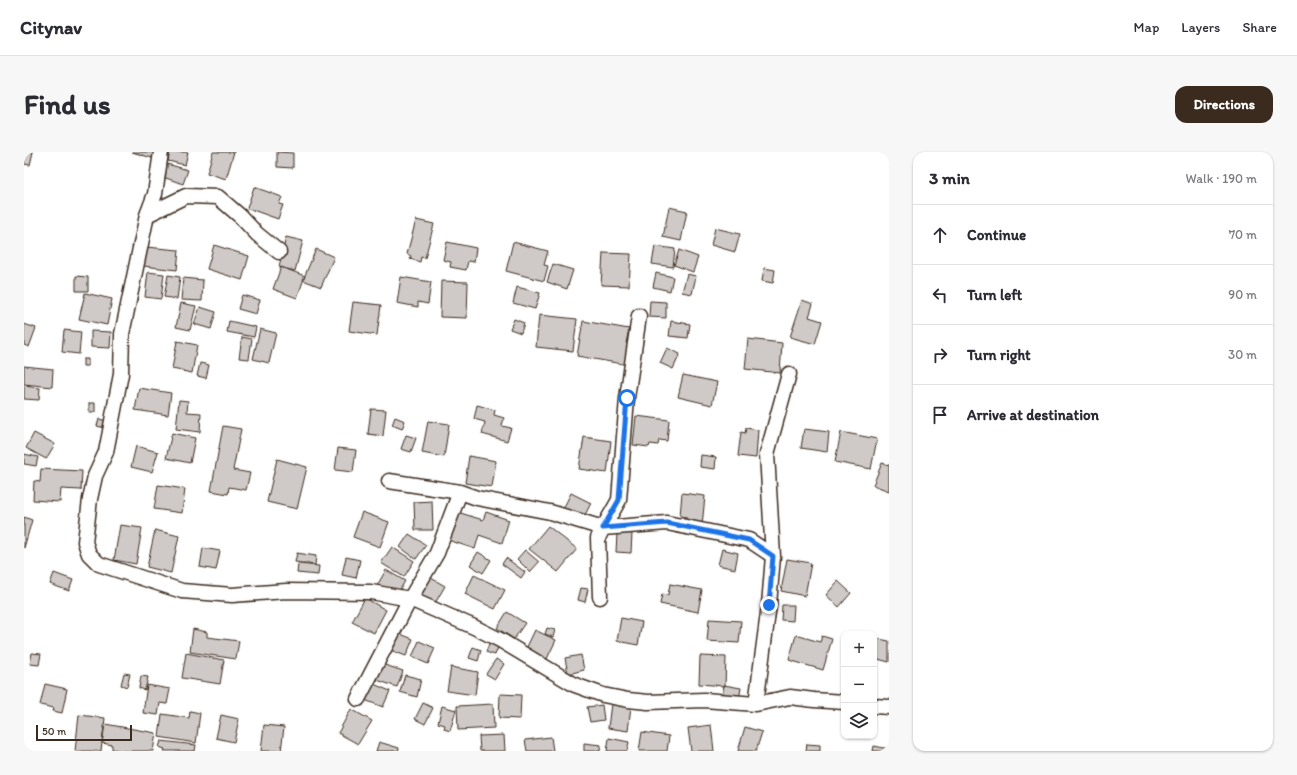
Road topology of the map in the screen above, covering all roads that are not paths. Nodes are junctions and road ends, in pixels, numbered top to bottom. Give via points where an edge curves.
1 (161, 152) edge
2 (147, 215) junction
3 (279, 252) dead end
4 (639, 316) dead end
5 (789, 374) dead end
6 (389, 481) dead end
7 (460, 492) junction
8 (603, 528) junction
9 (773, 556) junction
10 (600, 597) dead end
11 (410, 599) junction
12 (358, 699) dead end
13 (841, 702) edge
14 (756, 704) junction
15 (877, 706) edge
16 (889, 707) edge

1 - 2 street via 155,194
2 - 3 street via 186,196 218,197
2 - 11 street via 122,334 121,374 106,452 95,476 90,499 85,542 89,554 99,564 182,591 232,595 286,591 371,592
4 - 8 street via 627,398 619,500
5 - 9 street via 767,454
6 - 7 street
7 - 8 street via 476,498 550,512
7 - 11 street via 437,553
8 - 9 street via 667,523 749,540
8 - 10 street via 598,538
9 - 14 street
11 - 12 street
11 - 14 street via 494,637 575,685 603,695 648,702 704,700
13 - 14 street via 790,697
15 - 16 street

